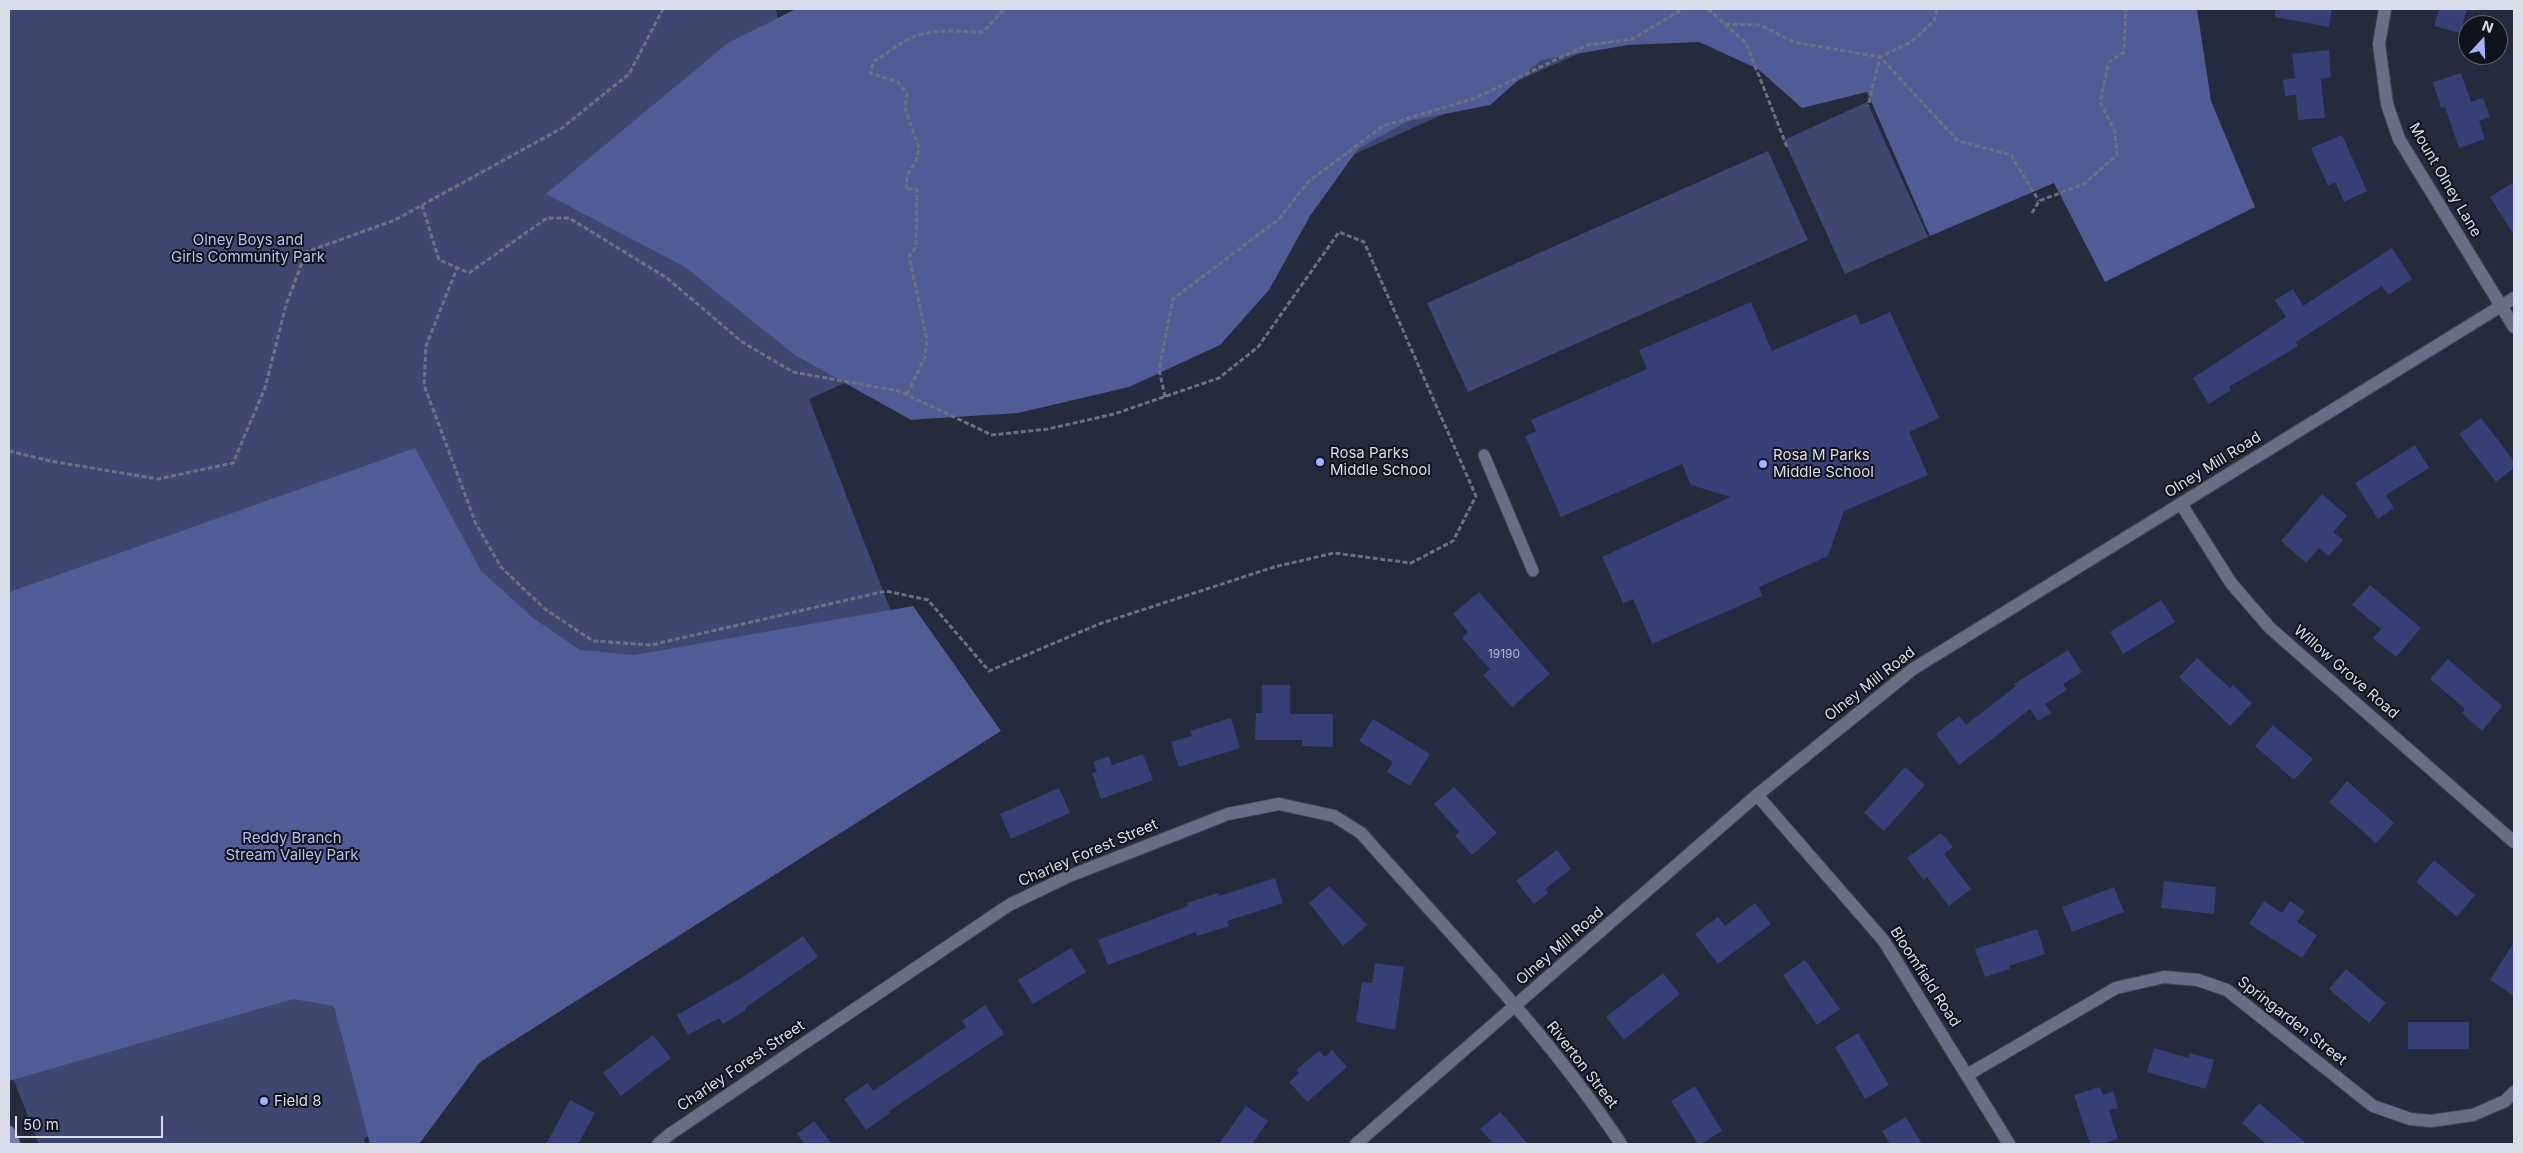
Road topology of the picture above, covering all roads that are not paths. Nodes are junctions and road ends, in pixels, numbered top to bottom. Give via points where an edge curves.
1 (2385, 9) edge
2 (2514, 298) edge
3 (2501, 306) junction
4 (2514, 327) edge
5 (1484, 455) dead end
6 (2181, 504) junction
7 (1533, 571) dead end
8 (1757, 795) junction
9 (2514, 842) edge
10 (1515, 1007) junction
11 (1967, 1075) junction
12 (2514, 1092) edge
13 (9, 1132) edge
14 (14, 1144) edge
15 (658, 1144) edge
16 (1356, 1144) edge
17 (1621, 1144) edge
18 (2009, 1144) edge

1 - 3 street, Mount Olney Lane via 2380,44 2387,104 2399,139
2 - 3 street, Olney Mill Road
3 - 4 street, Mount Olney Lane
3 - 6 street, Olney Mill Road
5 - 7 lane
6 - 8 street, Olney Mill Road via 1913,669
6 - 9 street, Willow Grove Road via 2231,583 2270,628
8 - 10 street, Olney Mill Road
8 - 11 street, Bloomfield Road via 1884,941
10 - 15 street, Charley Forest Street via 1361,833 1334,816 1279,804 1228,814 1066,877 1009,905
10 - 16 street, Olney Mill Road
10 - 17 street, Riverton Street via 1587,1093
11 - 12 street, Springarden Street via 2116,988 2164,976 2198,980 2227,990 2373,1106 2410,1119 2432,1122 2473,1115 2505,1101
11 - 18 street, Bloomfield Road
13 - 14 main road

